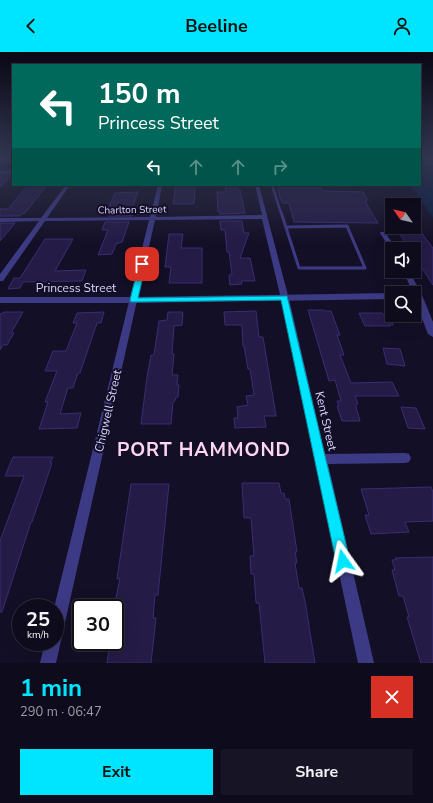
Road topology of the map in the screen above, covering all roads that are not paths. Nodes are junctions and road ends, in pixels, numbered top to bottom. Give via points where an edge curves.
1 (160, 186) dead end
2 (67, 187) edge
3 (257, 187) edge
4 (273, 187) edge
5 (264, 217) junction
6 (153, 218) junction
7 (43, 219) junction
8 (0, 220) edge
9 (286, 227) junction
10 (383, 233) dead end
11 (389, 242) edge
12 (0, 279) edge
13 (385, 296) edge
14 (284, 298) junction
15 (0, 300) edge
16 (134, 300) junction
17 (421, 306) edge
18 (433, 334) edge
19 (405, 458) dead end
20 (321, 459) junction
21 (63, 599) edge
22 (51, 651) edge
23 (48, 663) edge
24 (366, 663) edge

1 - 6 street, Chigwell Street
2 - 7 street
3 - 5 street, Kent Street
4 - 9 lane
5 - 6 street, Charlton Street
5 - 14 street, Kent Street
6 - 7 street, Charlton Street
6 - 16 street, Chigwell Street
7 - 8 street, Charlton Street
7 - 12 street
9 - 9 lane via 299,268 365,268 347,226
10 - 11 street
13 - 14 street, Princess Street
14 - 16 street, Princess Street
14 - 20 street, Kent Street
15 - 16 street, Princess Street
16 - 21 street, Chigwell Street
17 - 18 street
19 - 20 street
20 - 24 street, Kent Street
22 - 23 street

